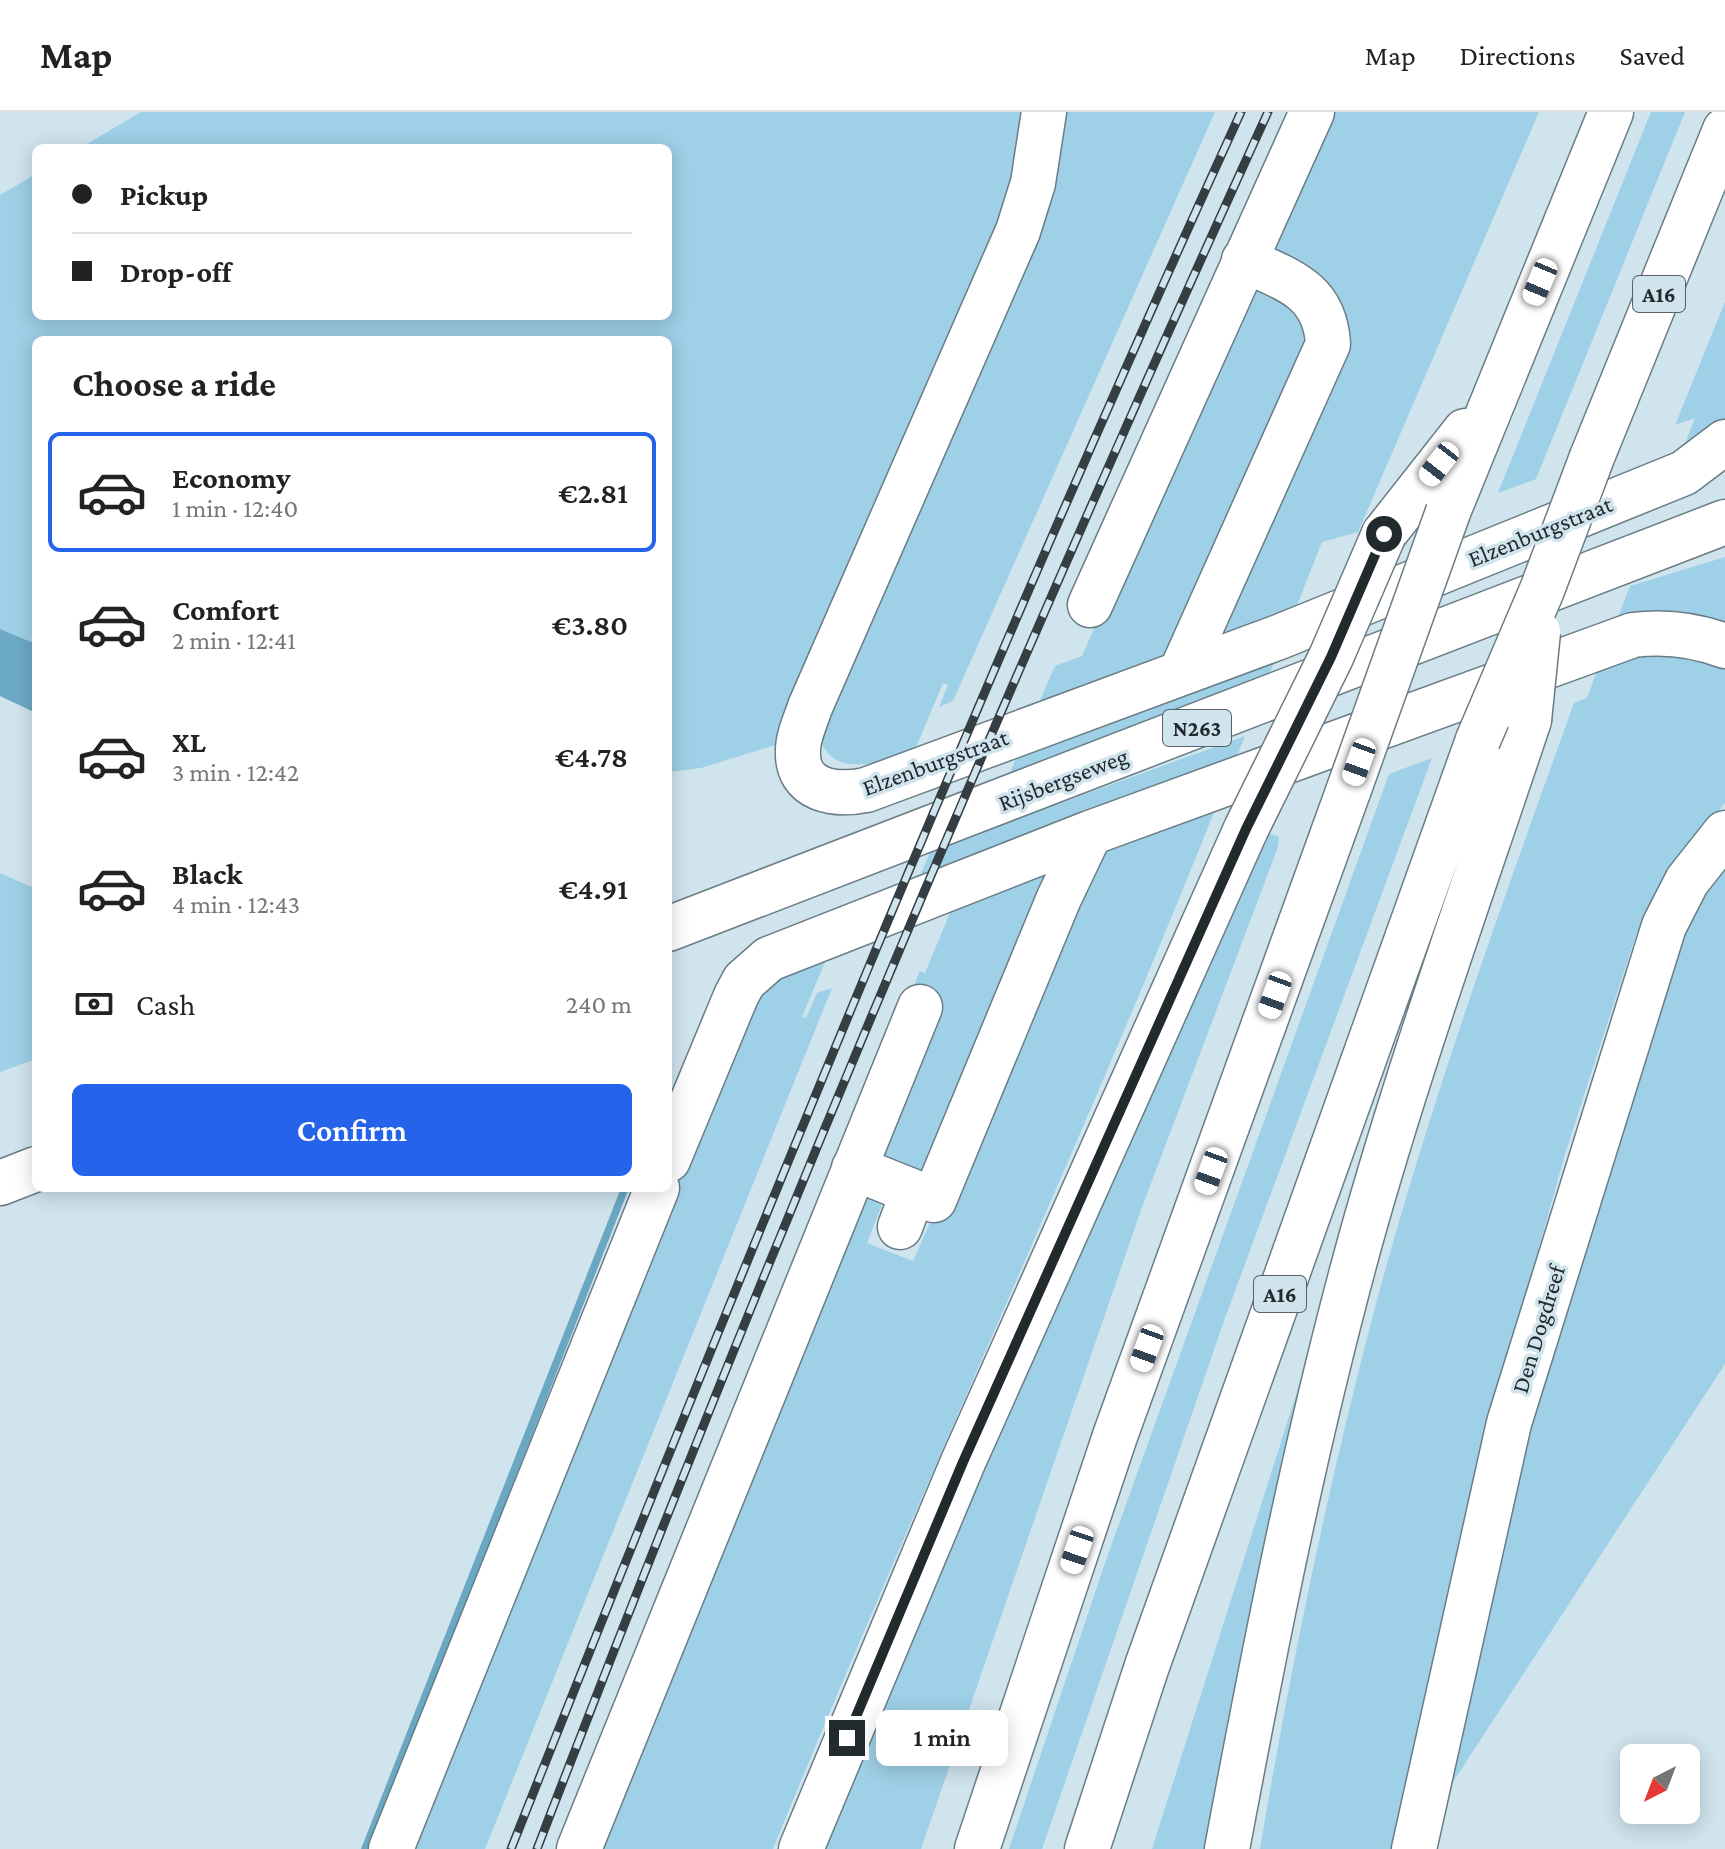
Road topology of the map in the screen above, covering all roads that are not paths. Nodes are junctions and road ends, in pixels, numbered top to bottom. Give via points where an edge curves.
1 (1044, 112) edge
2 (1312, 112) edge
3 (1611, 112) edge
4 (1725, 130) edge
5 (1244, 260) junction
6 (1493, 395) junction
7 (1725, 442) edge
8 (1725, 522) edge
9 (1542, 590) junction
10 (1090, 605) dead end
11 (1725, 646) edge
12 (1182, 670) junction
13 (1090, 833) junction
14 (1725, 833) edge
15 (672, 927) edge
16 (920, 1007) dead end
17 (680, 1098) edge
18 (672, 1139) edge
19 (854, 1168) junction
20 (32, 1171) edge
21 (0, 1183) edge
22 (655, 1192) edge
23 (391, 1849) edge
24 (579, 1849) edge
25 (801, 1849) edge
26 (977, 1849) edge
27 (1087, 1849) edge
28 (1227, 1849) edge
29 (1414, 1849) edge

1 - 12 main road, Elzenburgstraat via 1033,183 1018,231 810,707 798,750 801,765 820,790 840,795 866,790
2 - 5 main road
3 - 6 main road
4 - 9 main road, A16, bridge
5 - 10 main road
5 - 12 main road via 1315,300 1328,344
6 - 25 main road, bridge via 1384,534 963,1462
6 - 26 main road, bridge via 1115,1436
7 - 12 main road, Elzenburgstraat via 1684,473 1279,637
8 - 15 main road, Rijsbergseweg / N263
9 - 27 main road, A16, bridge via 1478,740 1147,1666
9 - 28 main road, A16, bridge via 1529,720 1360,1243 1304,1467
11 - 13 main road via 1655,632 1633,635
13 - 17 main road via 823,936 755,969
13 - 19 main road via 934,1200 906,1209
14 - 29 main road, Den Dogdreef via 1687,881 1664,926 1509,1423
16 - 19 main road
17 - 18 main road
19 - 24 main road
20 - 21 main road
22 - 23 main road

